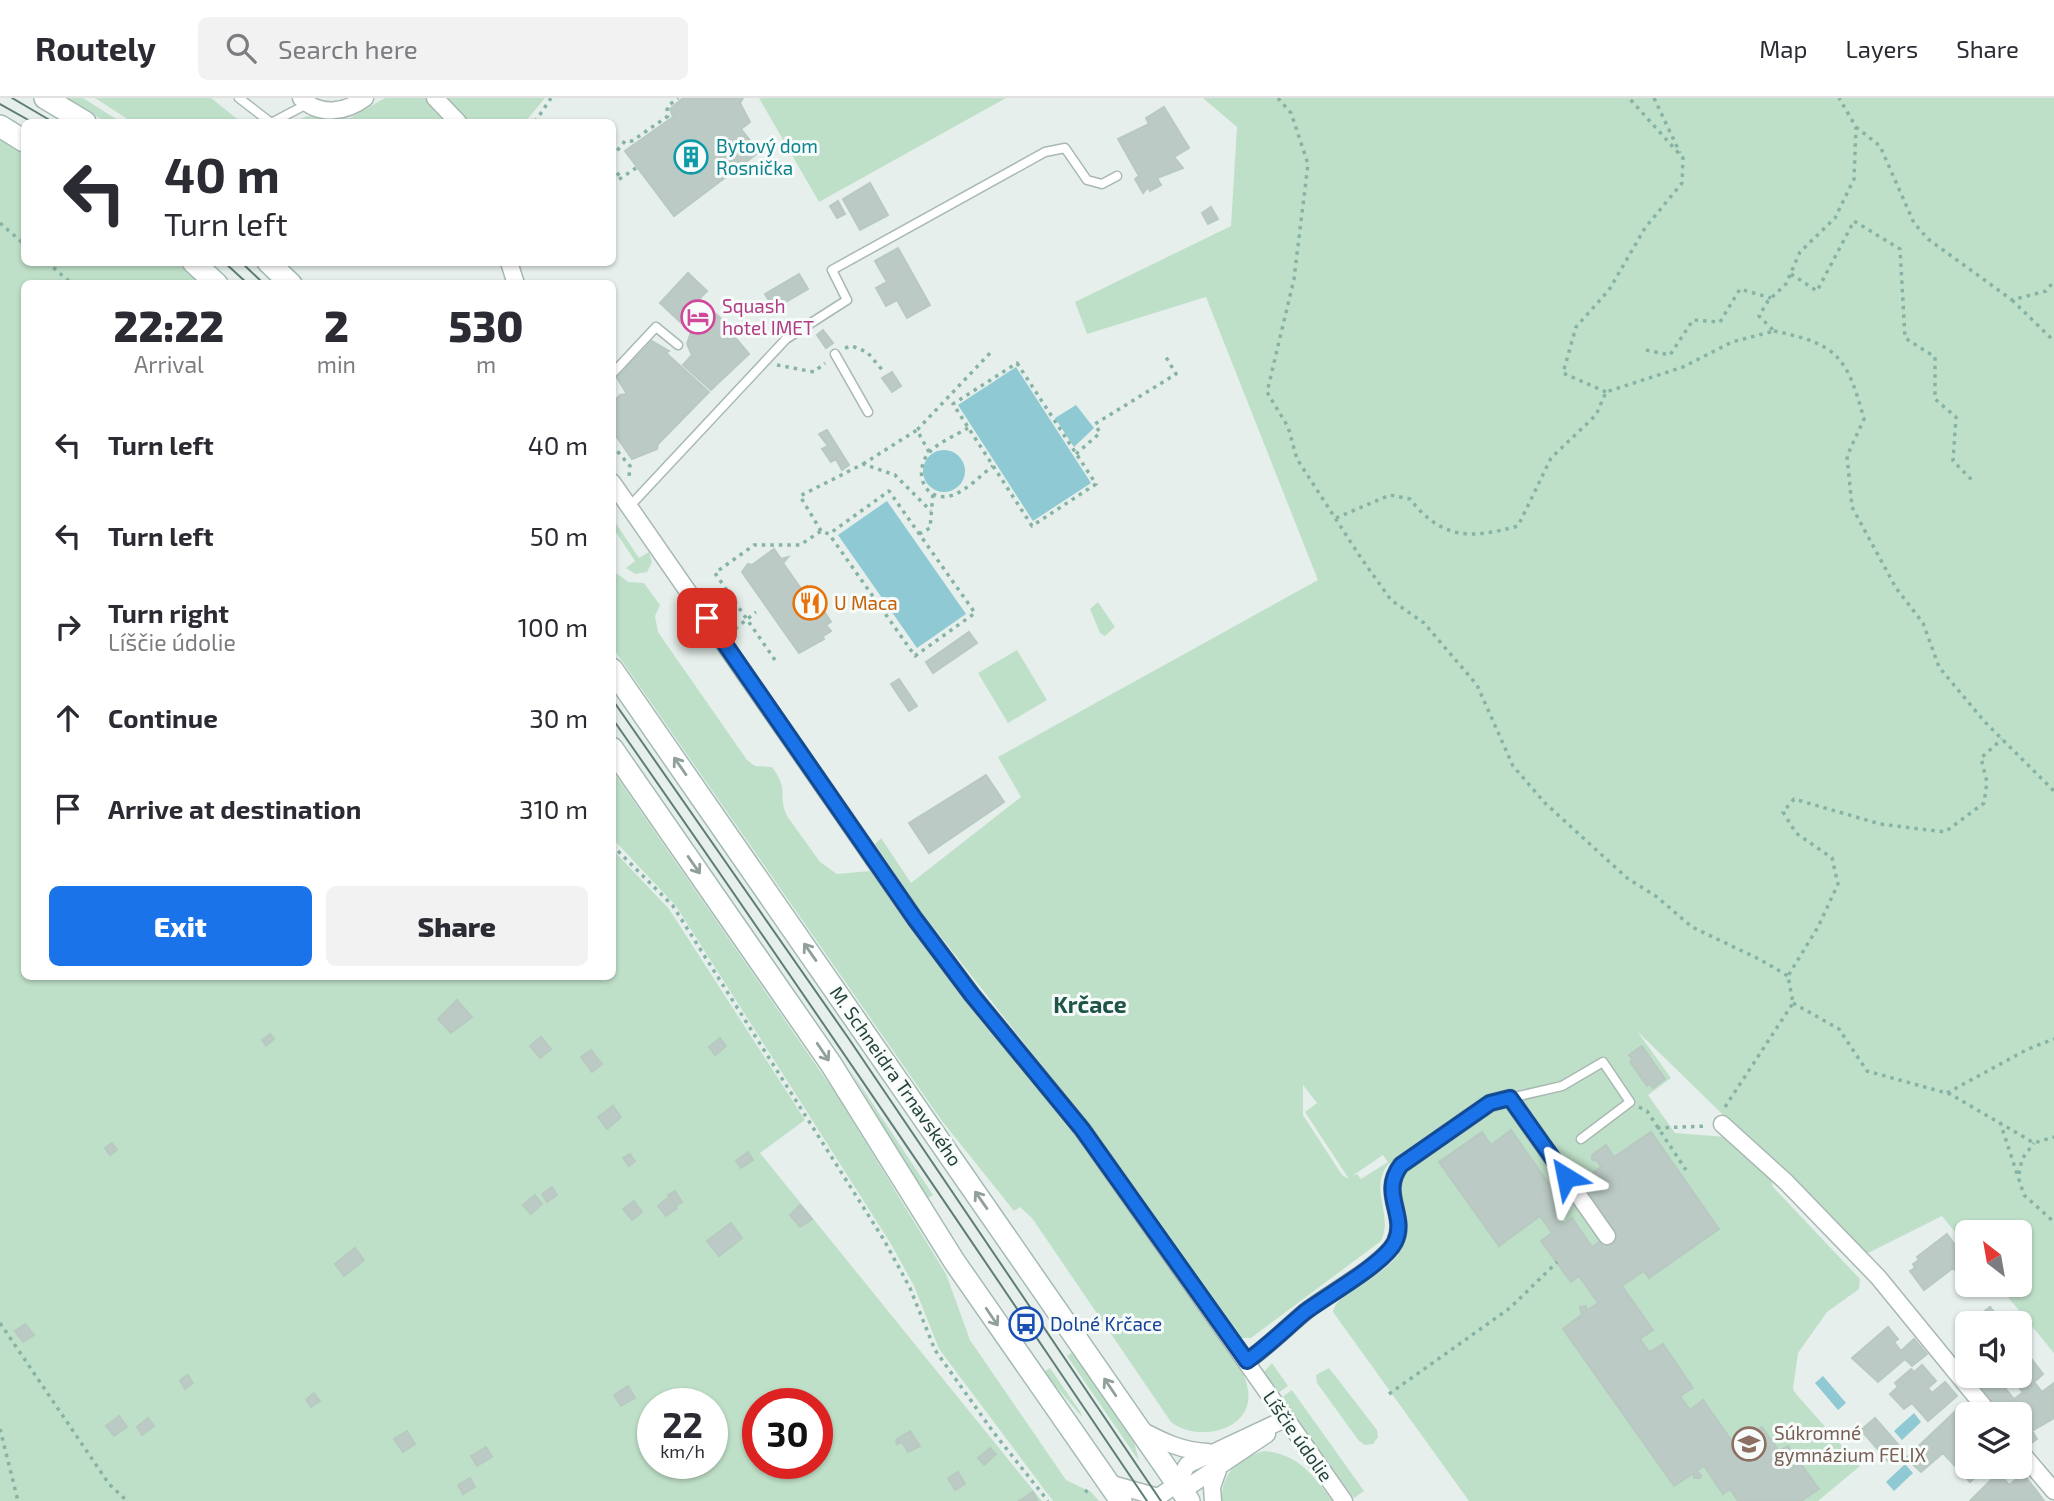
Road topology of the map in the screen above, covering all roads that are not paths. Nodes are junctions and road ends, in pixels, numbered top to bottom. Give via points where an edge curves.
1 (45, 98) edge
2 (239, 98) edge
3 (365, 98) edge
4 (435, 98) edge
5 (304, 101) edge
6 (80, 119) edge
7 (268, 119) edge
8 (277, 119) edge
9 (455, 119) edge
10 (0, 126) edge
11 (21, 139) edge
12 (1117, 176) dead end
13 (197, 266) edge
14 (272, 266) edge
15 (213, 280) edge
16 (287, 280) edge
17 (678, 345) dead end
18 (835, 354) dead end
19 (616, 370) edge
20 (868, 412) dead end
21 (616, 488) edge
22 (629, 507) junction
23 (616, 675) edge
24 (616, 754) edge
25 (1510, 1098) junction
26 (1722, 1124) road end
27 (1581, 1139) dead end
28 (1607, 1236) dead end
29 (1247, 1361) junction
30 (1980, 1402) edge
31 (1285, 1419) junction
32 (1138, 1428) junction
33 (1211, 1452) junction
34 (2032, 1465) edge
35 (1218, 1470) junction
36 (2054, 1491) edge
37 (1115, 1492) edge
38 (1183, 1492) edge
39 (1158, 1499) edge
40 (1213, 1501) edge
41 (1344, 1501) edge

1 - 6 main road
2 - 7 lane
3 - 5 street via 342,110 317,109
4 - 9 street
5 - 8 lane
10 - 11 main road
12 - 22 lane via 1102,184 1087,180 1065,148 1045,152 832,270 847,300 786,339
13 - 15 main road
14 - 16 main road
17 - 19 lane via 656,327
18 - 20 lane
21 - 22 street, Líščie údolie
22 - 29 street, Líščie údolie via 915,919 1082,1129
32 -> 23 main road, M. Schneidra Trnavského
24 -> 37 main road via 825,1055 928,1222
25 - 27 lane via 1562,1086 1603,1062 1630,1102
25 - 28 street
25 - 29 street via 1490,1103 1401,1165 1391,1185 1398,1230 1394,1244
26 - 30 street via 1878,1277
29 - 31 street, Líščie údolie
31 - 33 street
31 - 35 street
31 - 41 street, Líščie údolie
32 - 33 street via 1167,1444
32 - 38 main road, M. Schneidra Trnavského
33 - 38 street via 1188,1465
34 - 36 street
35 - 38 street
35 - 40 street
37 - 39 street
38 - 39 street

